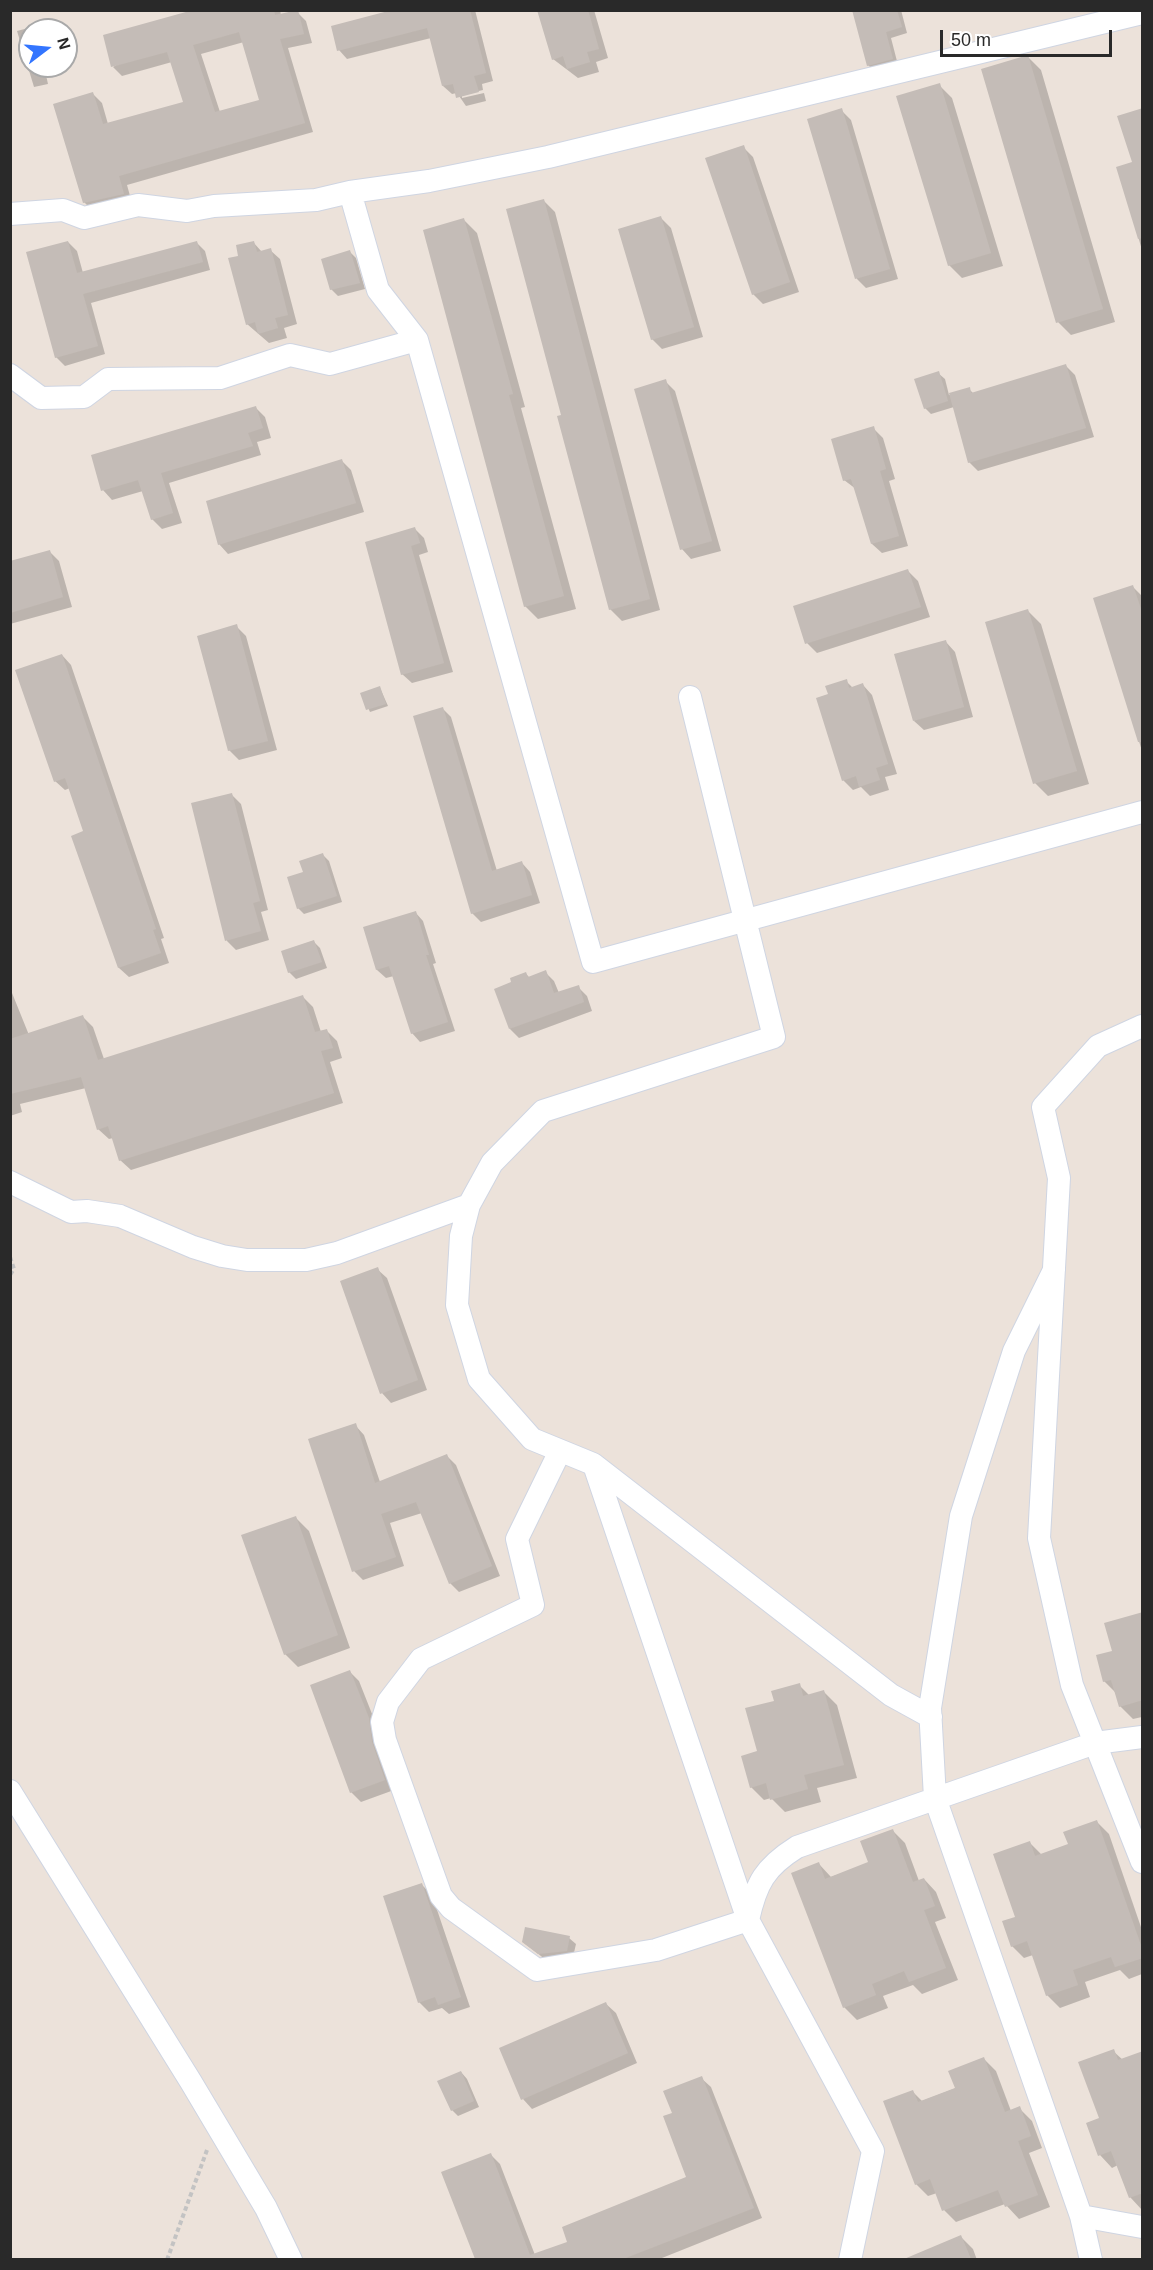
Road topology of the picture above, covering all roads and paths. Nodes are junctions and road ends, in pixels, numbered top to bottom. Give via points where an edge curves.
1 (1143, 13) edge
2 (350, 192) junction
3 (10, 214) edge
4 (417, 340) junction
5 (10, 375) edge
6 (690, 697) dead end
7 (1143, 812) edge
8 (745, 921) junction
9 (1143, 1026) edge
10 (10, 1182) edge
11 (469, 1205) junction
12 (10, 1257) edge
13 (1054, 1270) junction
14 (10, 1275) edge
15 (560, 1450) junction
16 (593, 1464) junction
17 (931, 1717) junction
18 (1143, 1737) edge
19 (1095, 1743) junction
20 (10, 1791) edge
21 (935, 1798) junction
22 (1143, 1862) edge
23 (748, 1920) junction
24 (216, 2124) junction
25 (1081, 2216) junction
26 (1143, 2227) edge
27 (167, 2259) edge
28 (291, 2259) edge
29 (850, 2259) edge
30 (1091, 2259) edge

1 - 2 street via 548,157 429,182
2 - 3 street via 316,200 187,211 138,205 84,218 63,210
2 - 4 street via 378,290
4 - 5 street via 330,364 290,355 220,378 108,379 84,397 41,398
4 - 8 street via 594,962
6 - 8 street
7 - 8 street
8 - 11 street via 774,1037 543,1111 492,1163
9 - 13 street via 1098,1046 1043,1107 1059,1178
10 - 11 street via 70,1212 120,1216 193,1247 247,1260 306,1260 336,1254
11 - 15 street via 461,1236 457,1305 479,1379 532,1439
12 - 14 path via 14,1269
13 - 17 street via 1014,1351 961,1516
13 - 19 street via 1039,1538 1072,1685
15 - 16 street
15 - 23 street via 517,1539 533,1605 421,1659 388,1702 382,1722 441,1896 451,1908 537,1970 656,1950
16 - 17 street via 891,1695
16 - 23 street
17 - 21 street
18 - 19 street
19 - 21 street
19 - 22 street
20 - 24 street
21 - 23 street via 827,1835 776,1860 753,1896
21 - 25 street
23 - 29 street via 873,2151
24 - 27 path
24 - 28 street
25 - 26 street
25 - 30 street

